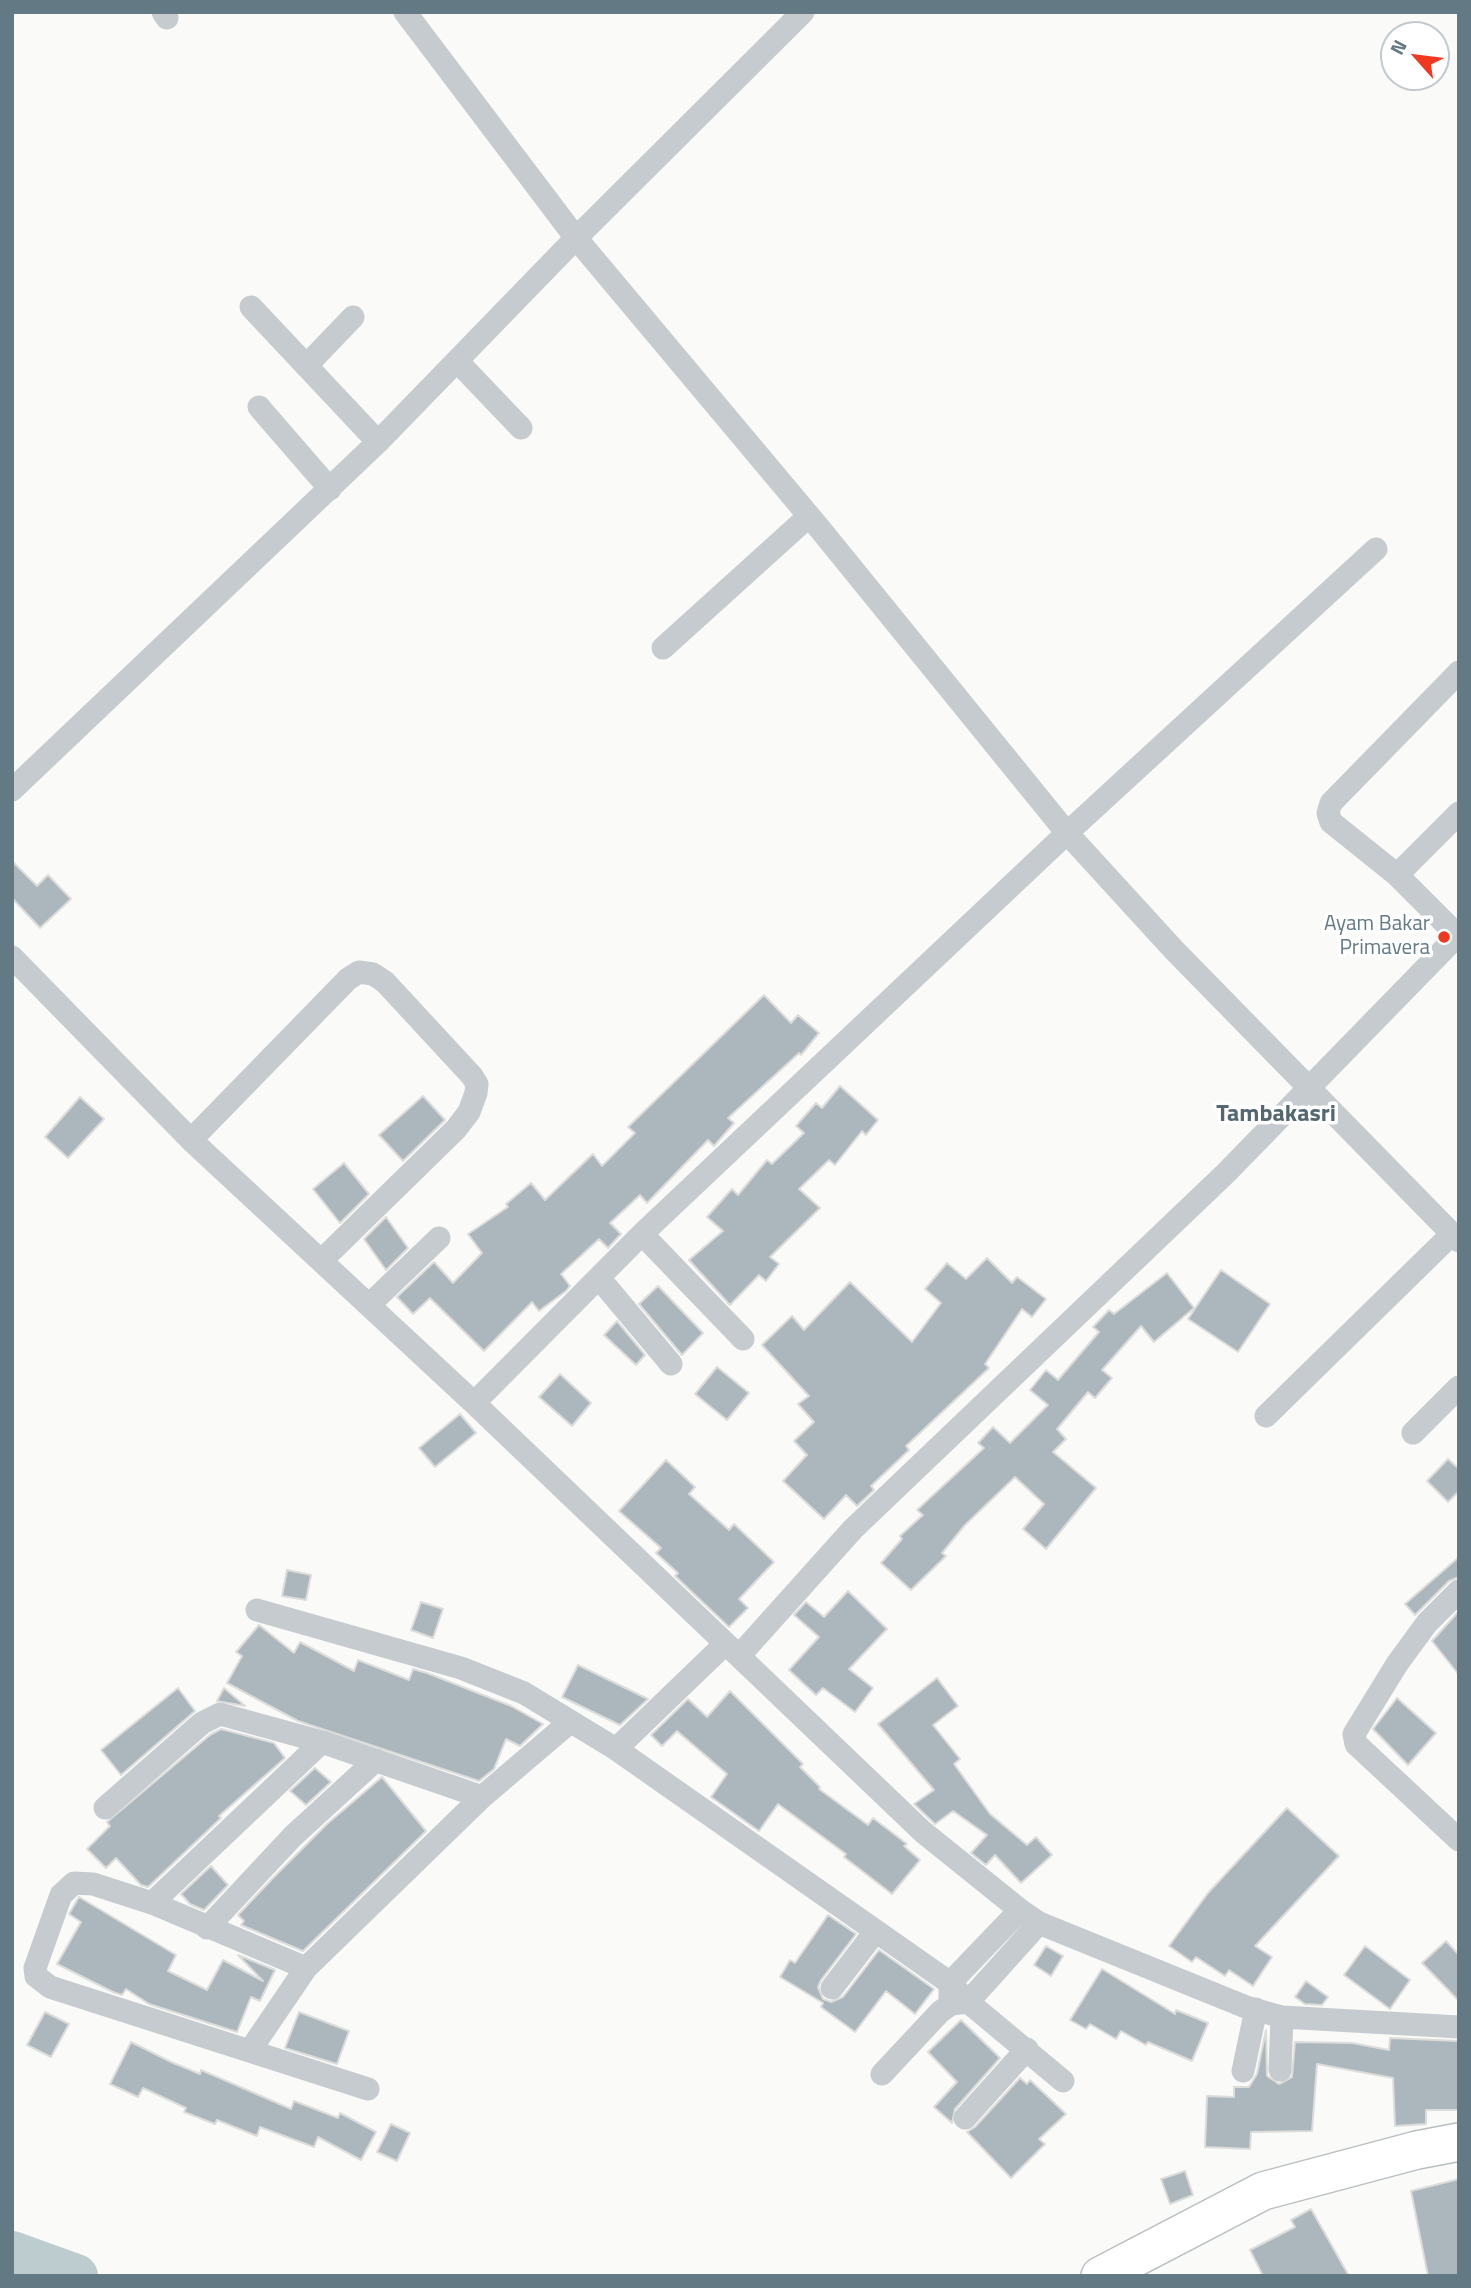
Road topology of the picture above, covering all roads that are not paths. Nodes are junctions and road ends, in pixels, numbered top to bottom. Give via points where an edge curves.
1 (405, 12) edge
2 (803, 12) edge
3 (576, 237) junction
4 (251, 307) dead end
5 (353, 317) dead end
6 (457, 361) junction
7 (306, 366) junction
8 (259, 407) dead end
9 (521, 428) dead end
10 (378, 442) junction
11 (330, 489) junction
12 (809, 516) junction
13 (1376, 549) dead end
14 (663, 648) dead end
15 (1459, 672) edge
16 (12, 790) edge
17 (1459, 813) edge
18 (1067, 833) junction
19 (1397, 875) junction
20 (1458, 934) edge
21 (12, 957) edge
22 (1308, 1090) junction
23 (191, 1140) junction
24 (642, 1234) junction
25 (439, 1238) dead end
26 (1455, 1238) edge
27 (321, 1261) junction
28 (598, 1278) junction
29 (369, 1305) junction
30 (743, 1339) dead end
31 (671, 1364) dead end
32 (1459, 1387) edge
33 (474, 1403) junction
34 (1266, 1416) dead end
35 (1413, 1433) dead end
36 (1459, 1591) edge
37 (257, 1609) dead end
38 (732, 1650) junction
39 (570, 1722) junction
40 (322, 1742) junction
41 (616, 1749) junction
42 (376, 1760) junction
43 (482, 1797) junction
44 (105, 1808) dead end
45 (1459, 1840) edge
46 (152, 1903) junction
47 (1020, 1910) junction
48 (1040, 1923) junction
49 (207, 1928) junction
50 (875, 1932) junction
51 (306, 1968) junction
52 (832, 1988) dead end
53 (956, 1996) junction
54 (1256, 2010) junction
55 (1282, 2017) junction
56 (1459, 2028) edge
57 (251, 2049) junction
58 (1027, 2049) junction
59 (1280, 2070) dead end
60 (1242, 2071) dead end
61 (882, 2074) dead end
62 (1063, 2081) dead end
63 (368, 2089) dead end
64 (965, 2118) dead end
65 (1459, 2143) edge
66 (1100, 2276) edge

1 - 3 street
2 - 3 street
3 - 6 street
3 - 12 street
4 - 7 street
5 - 7 street
6 - 9 street
6 - 10 street
7 - 10 street
8 - 11 street
10 - 11 street
11 - 16 street
12 - 14 street
12 - 18 street
13 - 18 street
15 - 19 street via 1331,803 1331,822
17 - 19 street
18 - 22 street
18 - 24 street
19 - 20 street
20 - 22 street
21 - 23 street
22 - 26 street
22 - 38 street
23 - 27 street
23 - 27 street via 348,979 359,972 385,982 472,1076 476,1093 456,1129
24 - 28 street
24 - 30 street
25 - 29 street
26 - 34 street
27 - 29 street
28 - 31 street
28 - 33 street
29 - 33 street
32 - 35 street
33 - 38 street
36 - 45 street via 1427,1623 1354,1734 1356,1744
37 - 39 street via 461,1668 524,1693
38 - 41 street
38 - 47 street via 923,1832
39 - 41 street
39 - 43 street
40 - 42 street
40 - 44 street via 220,1714
40 - 46 street
41 - 50 street
42 - 43 street
42 - 49 street via 293,1836
43 - 51 street
46 - 49 street
46 - 57 street via 93,1884 74,1883 61,1895 36,1976 50,1987
47 - 48 street
47 - 53 street
48 - 53 street
48 - 54 street
49 - 51 street
50 - 52 street
50 - 53 street
51 - 57 street
53 - 58 street
53 - 61 street
54 - 55 street
54 - 60 street
55 - 56 street
55 - 59 street
57 - 63 street
58 - 62 street
58 - 64 street
65 - 66 main road via 1263,2191

